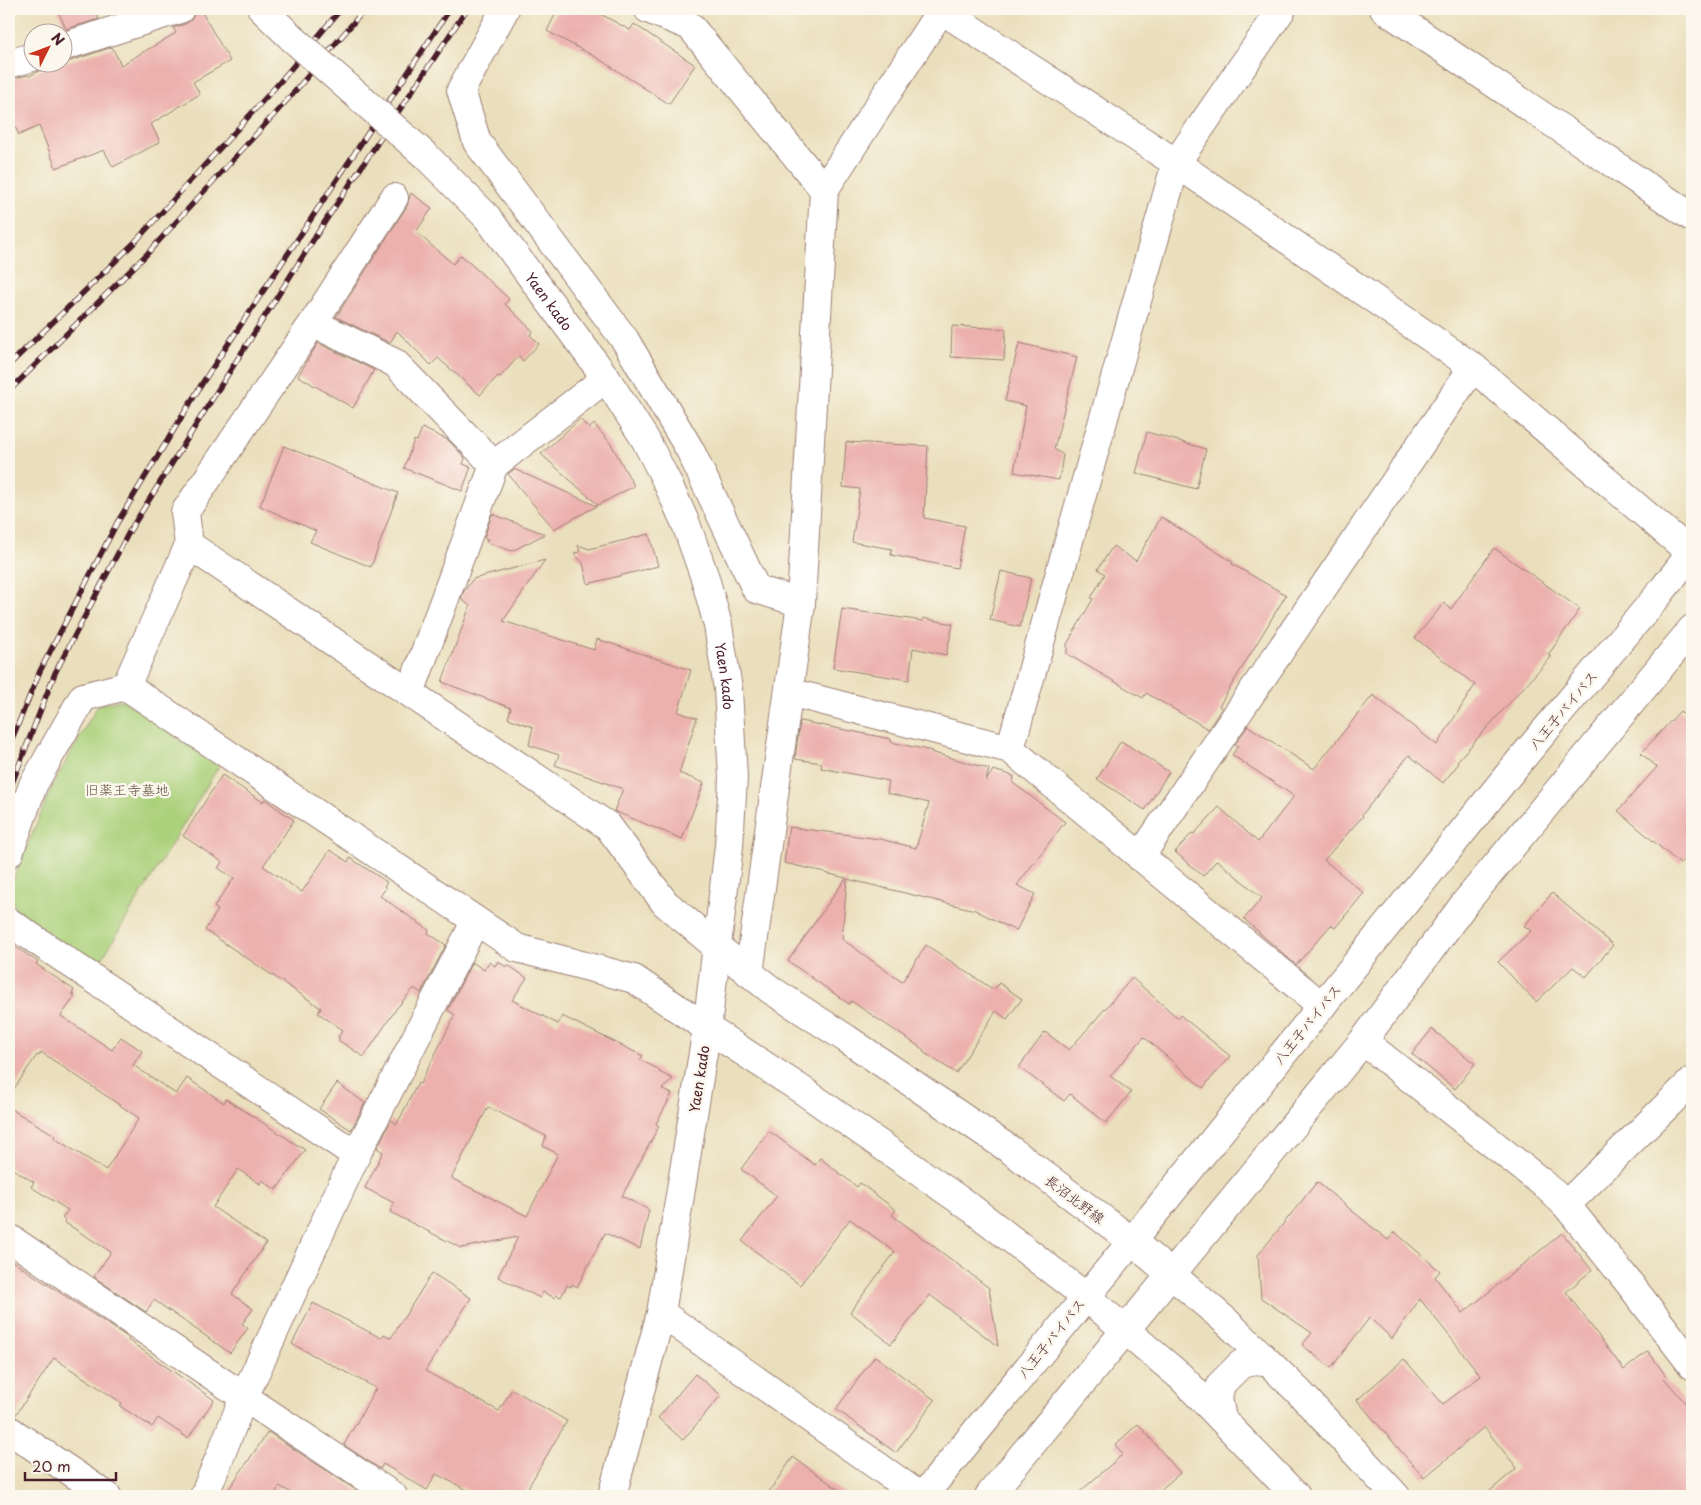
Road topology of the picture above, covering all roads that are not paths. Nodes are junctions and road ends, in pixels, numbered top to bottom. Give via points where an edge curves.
1 (180, 9) edge
2 (262, 9) edge
3 (505, 9) edge
4 (648, 9) edge
5 (940, 9) edge
6 (1282, 9) edge
7 (1384, 9) edge
8 (72, 44) edge
9 (22, 60) edge
10 (9, 64) edge
11 (1176, 163) junction
12 (824, 190) junction
13 (394, 198) dead end
14 (1692, 216) edge
15 (313, 323) junction
16 (1473, 367) junction
17 (606, 378) junction
18 (494, 466) junction
19 (190, 545) junction
20 (1692, 553) edge
21 (801, 603) junction
22 (1692, 629) edge
23 (126, 686) junction
24 (789, 692) junction
25 (410, 693) junction
26 (1010, 749) junction
27 (9, 853) edge
28 (1140, 857) junction
29 (9, 922) edge
30 (475, 922) junction
31 (717, 947) junction
32 (749, 973) junction
33 (1322, 1006) junction
34 (707, 1028) junction
35 (1363, 1041) junction
36 (1692, 1081) edge
37 (356, 1155) junction
38 (1566, 1204) junction
39 (9, 1238) edge
40 (1132, 1241) junction
41 (1172, 1275) junction
42 (1085, 1296) junction
43 (661, 1313) junction
44 (1126, 1331) junction
45 (1683, 1334) edge
46 (1267, 1362) junction
47 (1692, 1365) edge
48 (244, 1397) junction
49 (1222, 1419) junction
50 (9, 1430) edge
51 (107, 1496) edge
52 (204, 1496) edge
53 (393, 1496) edge
54 (612, 1496) edge
55 (921, 1496) edge
56 (989, 1496) edge
57 (1296, 1496) edge
58 (1396, 1496) edge

1 - 8 main road
2 - 17 main road, Yaen kado, bridge via 426,156 487,217
3 - 21 main road via 461,90 477,142 625,340 690,450 756,590
4 - 12 main road via 690,26
5 - 11 main road
5 - 12 main road
6 - 11 main road
7 - 14 main road
9 - 10 main road
11 - 16 main road
11 - 26 main road
12 - 21 main road
13 - 15 main road
15 - 18 main road via 395,362
15 - 19 main road via 185,512
16 - 20 main road
16 - 28 main road
17 - 18 main road
17 - 31 main road, Yaen kado via 645,438 683,515 718,625 728,689 733,778
18 - 25 main road
19 - 23 main road
19 - 25 main road, 長沼北野線
20 - 33 main road, 八王子バイパス
21 - 24 main road
22 - 35 main road via 1465,903
23 - 27 main road via 83,697 33,785
23 - 30 main road
24 - 26 main road
24 - 32 main road
25 - 31 main road, 長沼北野線 via 608,826 665,903
26 - 28 main road
28 - 33 main road
29 - 37 main road
30 - 34 main road via 517,948 634,978
30 - 37 main road
31 - 32 main road, 長沼北野線
31 - 34 main road, Yaen kado
32 - 40 main road, 長沼北野線 via 1012,1151
33 - 40 main road, 八王子バイパス
34 - 42 main road via 971,1208
34 - 43 main road, Yaen kado
35 - 38 main road
35 - 41 main road
36 - 38 main road
37 - 48 main road
38 - 45 main road via 1630,1282
39 - 48 main road
40 - 41 main road, 長沼北野線
40 - 42 main road, 八王子バイパス
41 - 44 main road
41 - 46 main road, 長沼北野線
42 - 44 main road
42 - 55 main road, 八王子バイパス
43 - 54 main road, Yaen kado
43 - 55 main road
44 - 49 main road via 1180,1377
44 - 56 main road
45 - 47 main road
46 - 49 main road via 1241,1364 1221,1384 1218,1398
46 - 58 main road, 長沼北野線
48 - 52 main road
48 - 53 main road
49 - 57 main road
50 - 51 main road

